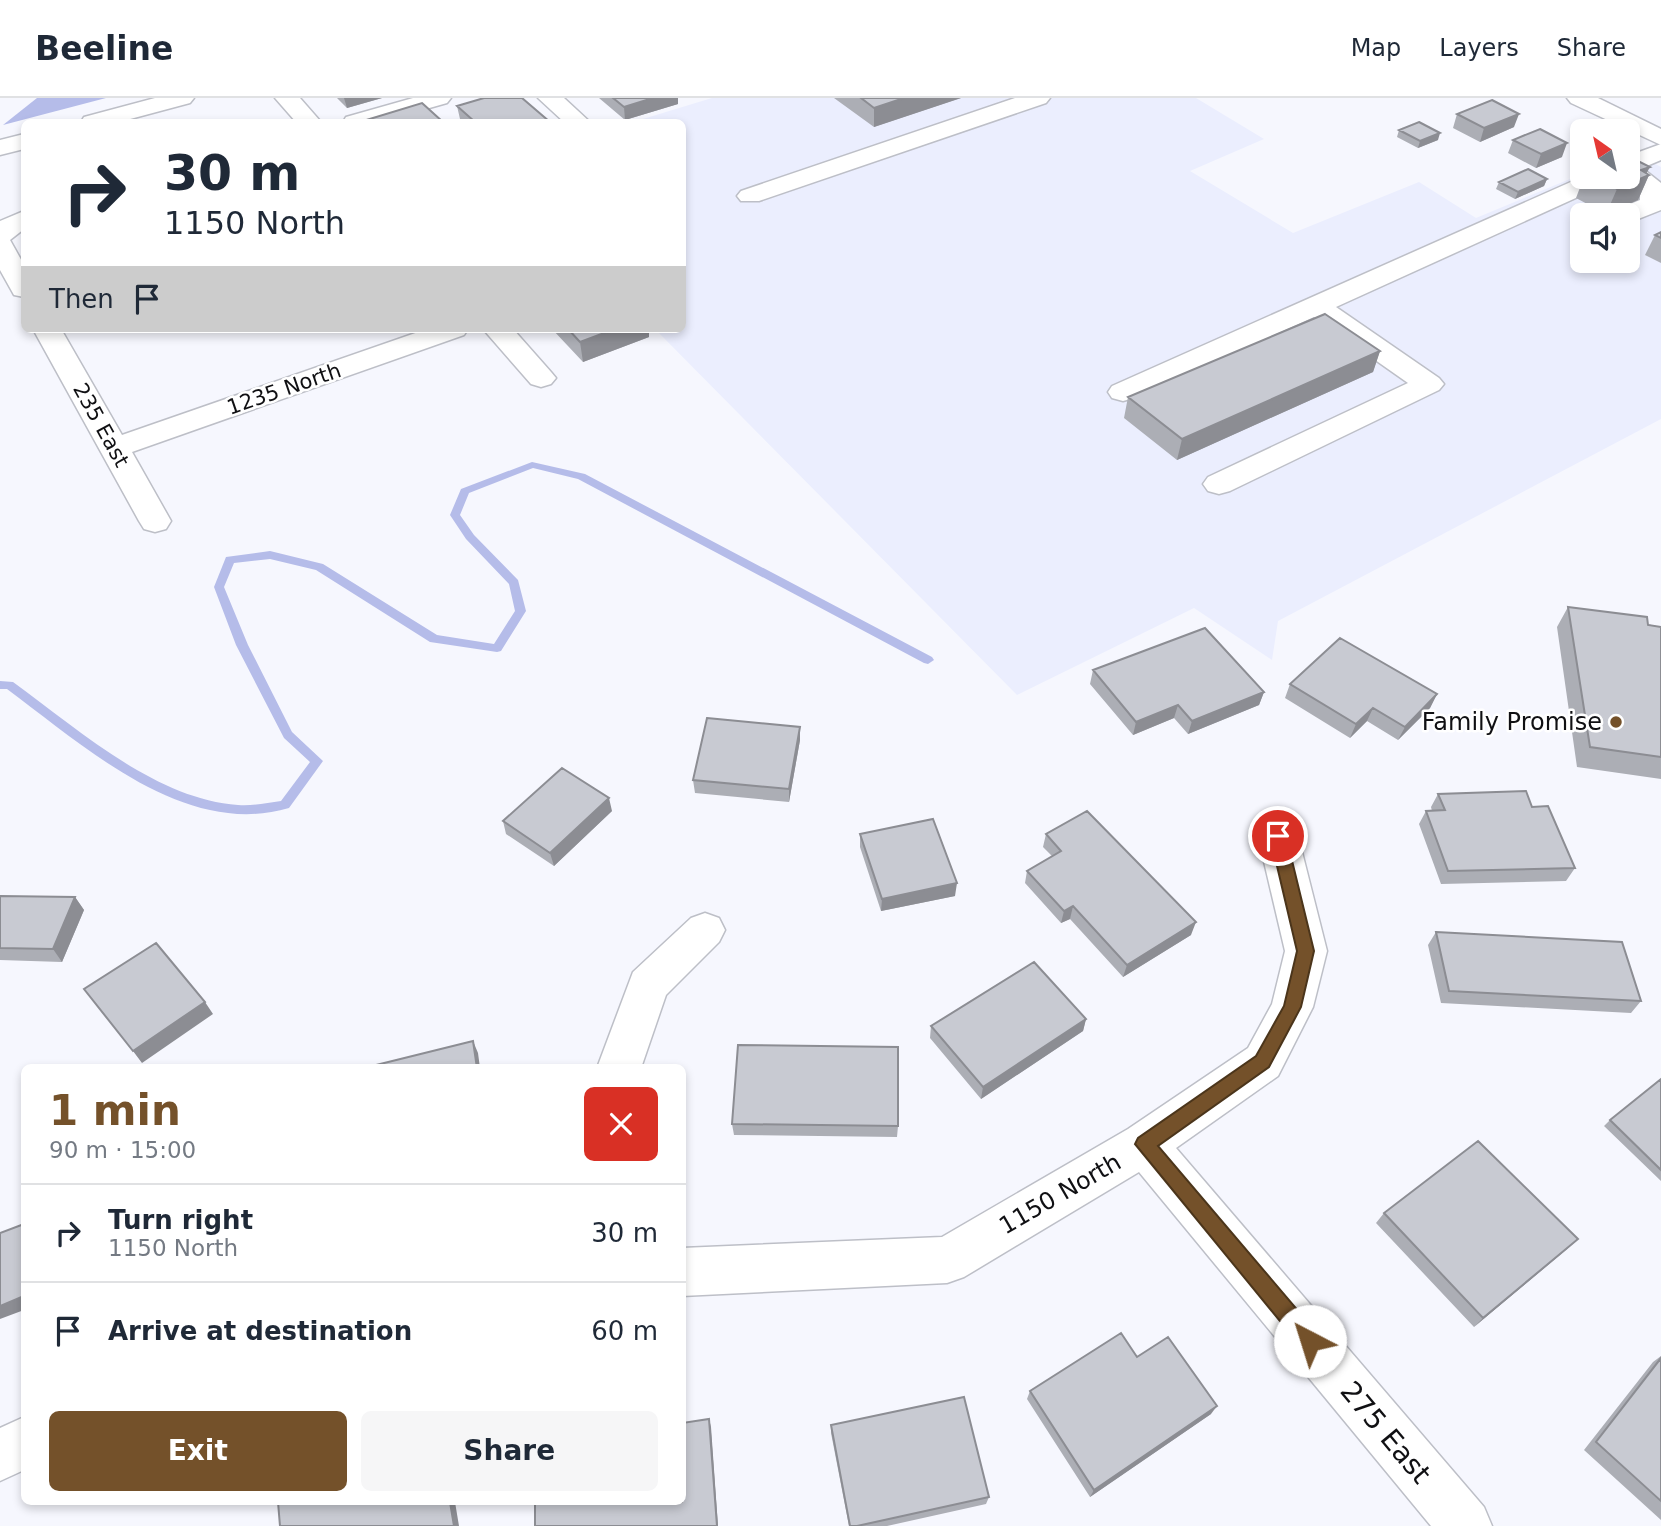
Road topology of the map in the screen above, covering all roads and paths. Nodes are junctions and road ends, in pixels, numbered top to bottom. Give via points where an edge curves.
1 (182, 98) edge
2 (287, 98) edge
3 (439, 98) edge
4 (550, 98) edge
5 (1038, 98) edge
6 (1578, 98) edge
7 (104, 119) edge
8 (306, 119) edge
9 (366, 119) edge
10 (574, 119) edge
11 (1661, 138) edge
12 (21, 142) edge
13 (0, 148) edge
14 (1661, 151) edge
15 (1640, 161) edge
16 (1640, 178) edge
17 (1575, 189) edge
18 (750, 196) dead end
19 (1545, 202) junction
20 (1640, 210) edge
21 (1570, 211) edge
22 (7, 232) edge
23 (21, 279) edge
24 (1314, 304) junction
25 (49, 333) edge
26 (443, 333) edge
27 (500, 333) edge
28 (541, 378) dead end
29 (1123, 392) dead end
30 (114, 448) junction
31 (1219, 484) dead end
32 (155, 521) dead end
33 (1278, 836) dead end
34 (705, 930) dead end
35 (620, 1064) edge
36 (1144, 1144) junction
37 (686, 1272) edge
38 (21, 1444) edge
39 (0, 1455) edge
40 (1465, 1526) edge

1 - 7 street
2 - 8 street
3 - 9 street
4 - 10 street
5 - 18 street
6 - 11 street
12 - 13 street
14 - 15 street
16 - 20 street via 1653,189 1653,204
17 - 19 street
19 - 21 street
19 - 24 street
22 - 23 street
24 - 29 street
24 - 31 street via 1429,384
25 - 30 street, 235 East
26 - 30 street, 1235 North
27 - 28 street
30 - 32 street, 235 East
33 - 36 street, 1150 North via 1306,951 1292,1007 1263,1062
34 - 35 street via 648,985
36 - 37 street, 1150 North via 947,1260
36 - 40 street, 275 East
38 - 39 street

